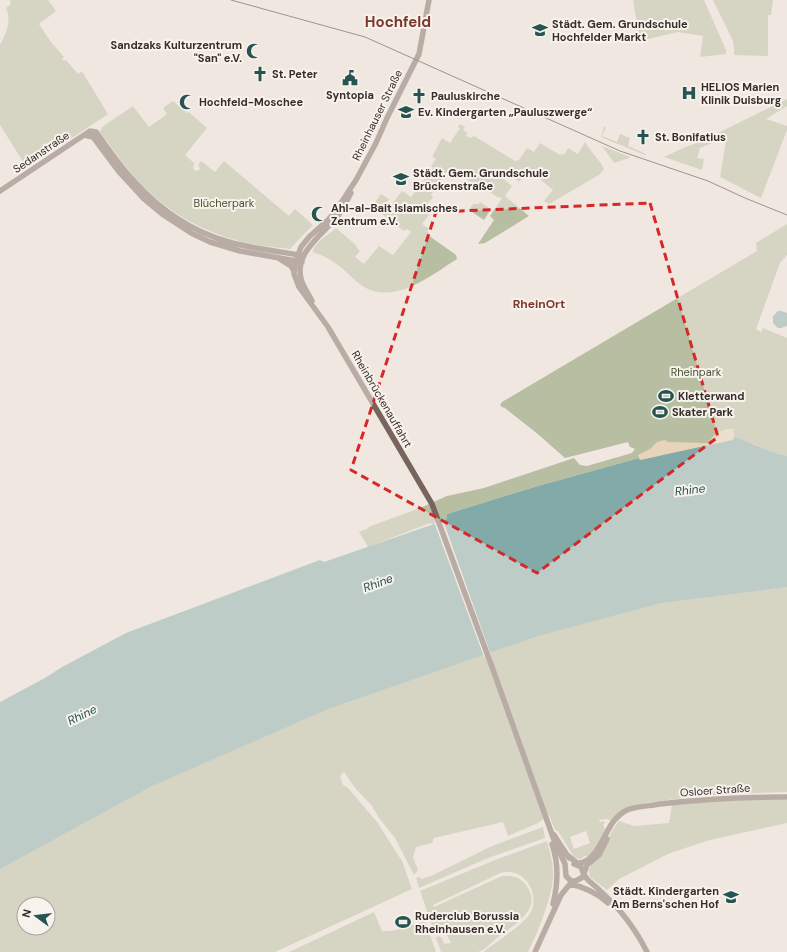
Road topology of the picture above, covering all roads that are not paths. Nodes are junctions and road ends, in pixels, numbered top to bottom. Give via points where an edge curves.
1 (427, 0) edge
2 (84, 135) junction
3 (356, 180) junction
4 (0, 191) edge
5 (276, 257) junction
6 (296, 258) junction
7 (303, 259) junction
8 (294, 274) junction
9 (317, 310) junction
10 (787, 796) edge
11 (645, 806) junction
12 (549, 826) junction
13 (565, 857) junction
14 (584, 875) junction
15 (573, 883) junction
16 (551, 916) junction
17 (625, 916) junction
18 (536, 952) edge
19 (647, 952) edge

1 - 3 main road, Rheinhauser Straße via 419,54
2 - 4 main road, Sedanstraße
2 - 5 main road via 93,137 120,173 144,199 181,227 222,246
2 - 6 main road, Sedanstraße via 90,131 96,132 134,182 164,210 180,220 227,242
3 - 6 main road, Rheinhauser Straße via 333,214 309,236
3 - 7 main road, Rheinhauser Straße via 341,212 316,238
5 - 6 main road
5 - 8 main road via 291,266
6 - 7 main road
6 - 8 main road
7 - 9 main road, Rheinbrückenauffahrt via 302,281
8 - 9 main road, Rheinbrückenauffahrt via 299,287
9 - 12 main road, Rheinbrückenauffahrt via 429,498
10 - 11 main road, Osloer Straße via 737,797
11 - 13 main road, Osloer Straße via 630,809 619,815 612,822 597,850 582,863
11 - 14 main road, Osloer Straße via 627,813 618,820 602,850 587,865
12 - 13 main road via 555,844
12 - 16 main road via 557,864 557,887
13 - 14 main road via 581,868
13 - 15 main road via 562,873 564,879
14 - 15 main road
14 - 17 main road
15 - 16 main road via 561,895
15 - 17 main road via 594,892
16 - 18 main road
17 - 19 main road

